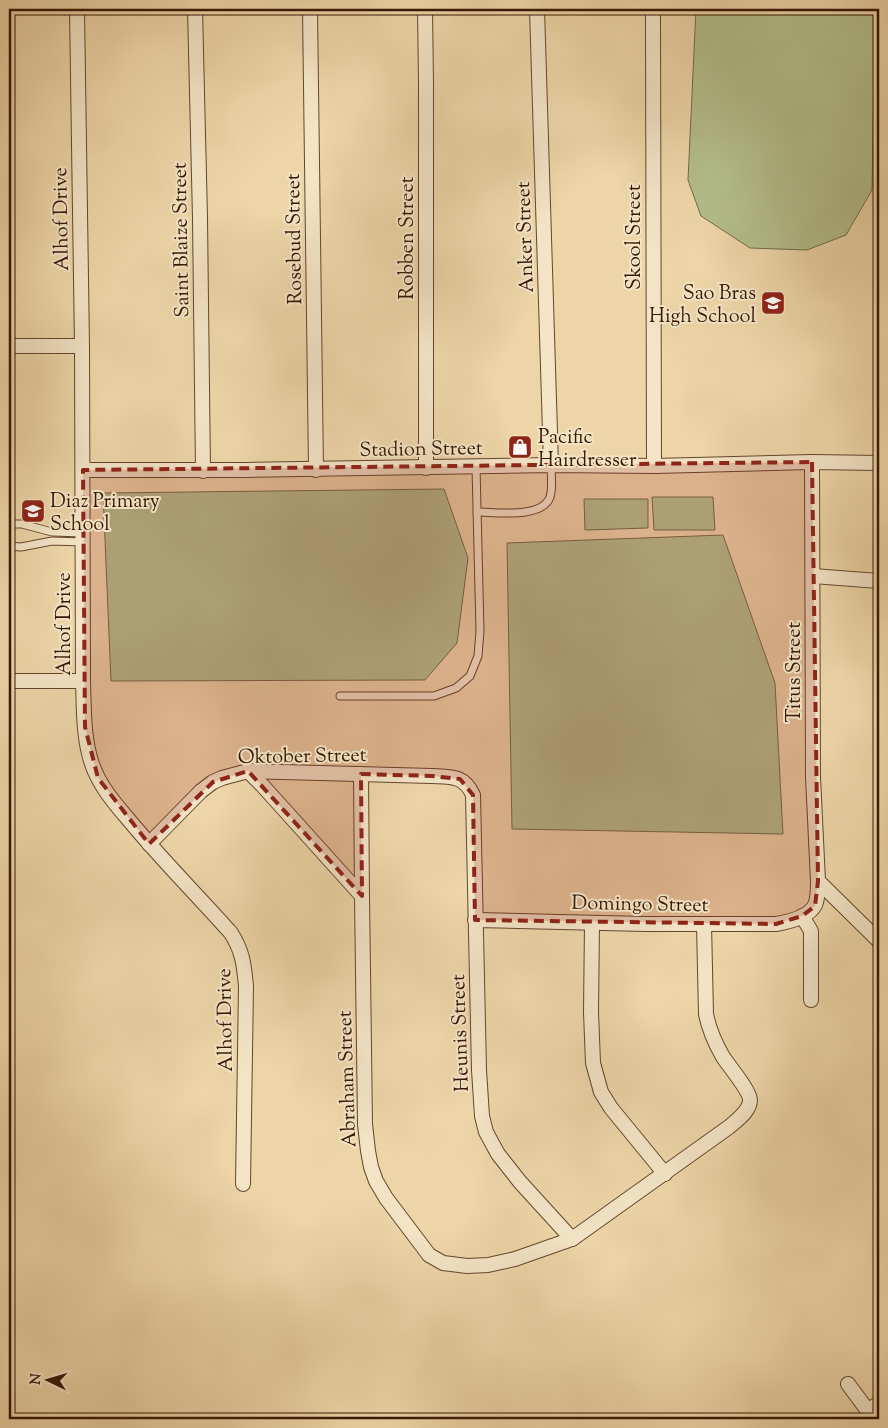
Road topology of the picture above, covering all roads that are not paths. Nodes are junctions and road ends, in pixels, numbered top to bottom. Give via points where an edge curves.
1 (77, 9) edge
2 (195, 9) edge
3 (310, 9) edge
4 (425, 9) edge
5 (537, 9) edge
6 (653, 9) edge
7 (9, 346) edge
8 (82, 346) junction
9 (812, 462) junction
10 (879, 463) edge
11 (551, 465) junction
12 (654, 466) junction
13 (476, 467) junction
14 (426, 468) junction
15 (82, 470) junction
16 (316, 470) junction
17 (203, 471) junction
18 (477, 512) junction
19 (9, 524) edge
20 (83, 538) junction
21 (9, 546) edge
22 (813, 576) junction
23 (879, 581) edge
24 (9, 681) edge
25 (83, 681) junction
26 (340, 696) dead end
27 (248, 772) junction
28 (361, 774) junction
29 (473, 795) joint
30 (149, 844) junction
31 (818, 881) junction
32 (362, 896) junction
33 (802, 916) junction
34 (475, 920) junction
35 (592, 923) junction
36 (704, 924) junction
37 (879, 941) edge
38 (811, 1000) dead end
39 (666, 1174) junction
40 (243, 1184) dead end
41 (572, 1239) junction
42 (848, 1384) dead end
43 (874, 1411) edge

1 - 8 street, Alhof Drive
2 - 17 street, Saint Blaize Street
3 - 16 street, Rosebud Street
4 - 14 street, Robben Street
5 - 11 street, Anker Street
6 - 12 street, Skool Street
7 - 8 street
8 - 15 street, Alhof Drive
9 - 10 street, Stadion Street
9 - 12 street, Stadion Street
9 - 22 street, Titus Street
11 - 12 street, Stadion Street
11 - 13 street, Stadion Street
11 - 18 lane via 551,495 539,509
13 - 14 street, Stadion Street
13 - 18 lane
14 - 16 street, Stadion Street
15 - 17 street, Stadion Street
15 - 20 street, Alhof Drive
16 - 17 street, Stadion Street
18 - 26 lane via 480,631 478,656 470,676 456,688 434,696
19 - 20 lane
20 - 21 lane
20 - 25 street, Alhof Drive
22 - 23 street
22 - 31 street, Titus Street via 813,777
24 - 25 street
25 - 30 street, Alhof Drive via 85,727 92,764 111,799
27 - 28 street, Oktober Street
27 - 30 street, Oktober Street via 213,782
27 - 32 street
28 - 29 street, Oktober Street via 453,777 465,782
28 - 32 street, Abraham Street
29 - 34 street, Heunis Street
30 - 40 street, Alhof Drive via 231,933 244,962
31 - 33 street, Titus Street via 815,906
31 - 37 street
32 - 41 street, Abraham Street via 365,1124 372,1167 386,1198 429,1255 443,1263 488,1265
33 - 36 street, Domingo Street via 776,924
33 - 38 street via 811,930
34 - 35 street, Domingo Street
34 - 41 street, Heunis Street via 479,1078 486,1132 520,1182
35 - 36 street, Domingo Street
35 - 39 street via 590,1012 593,1063 601,1092
36 - 39 street, Abraham Street via 708,1026 750,1100 745,1112 734,1122
39 - 41 street, Abraham Street
42 - 43 street

